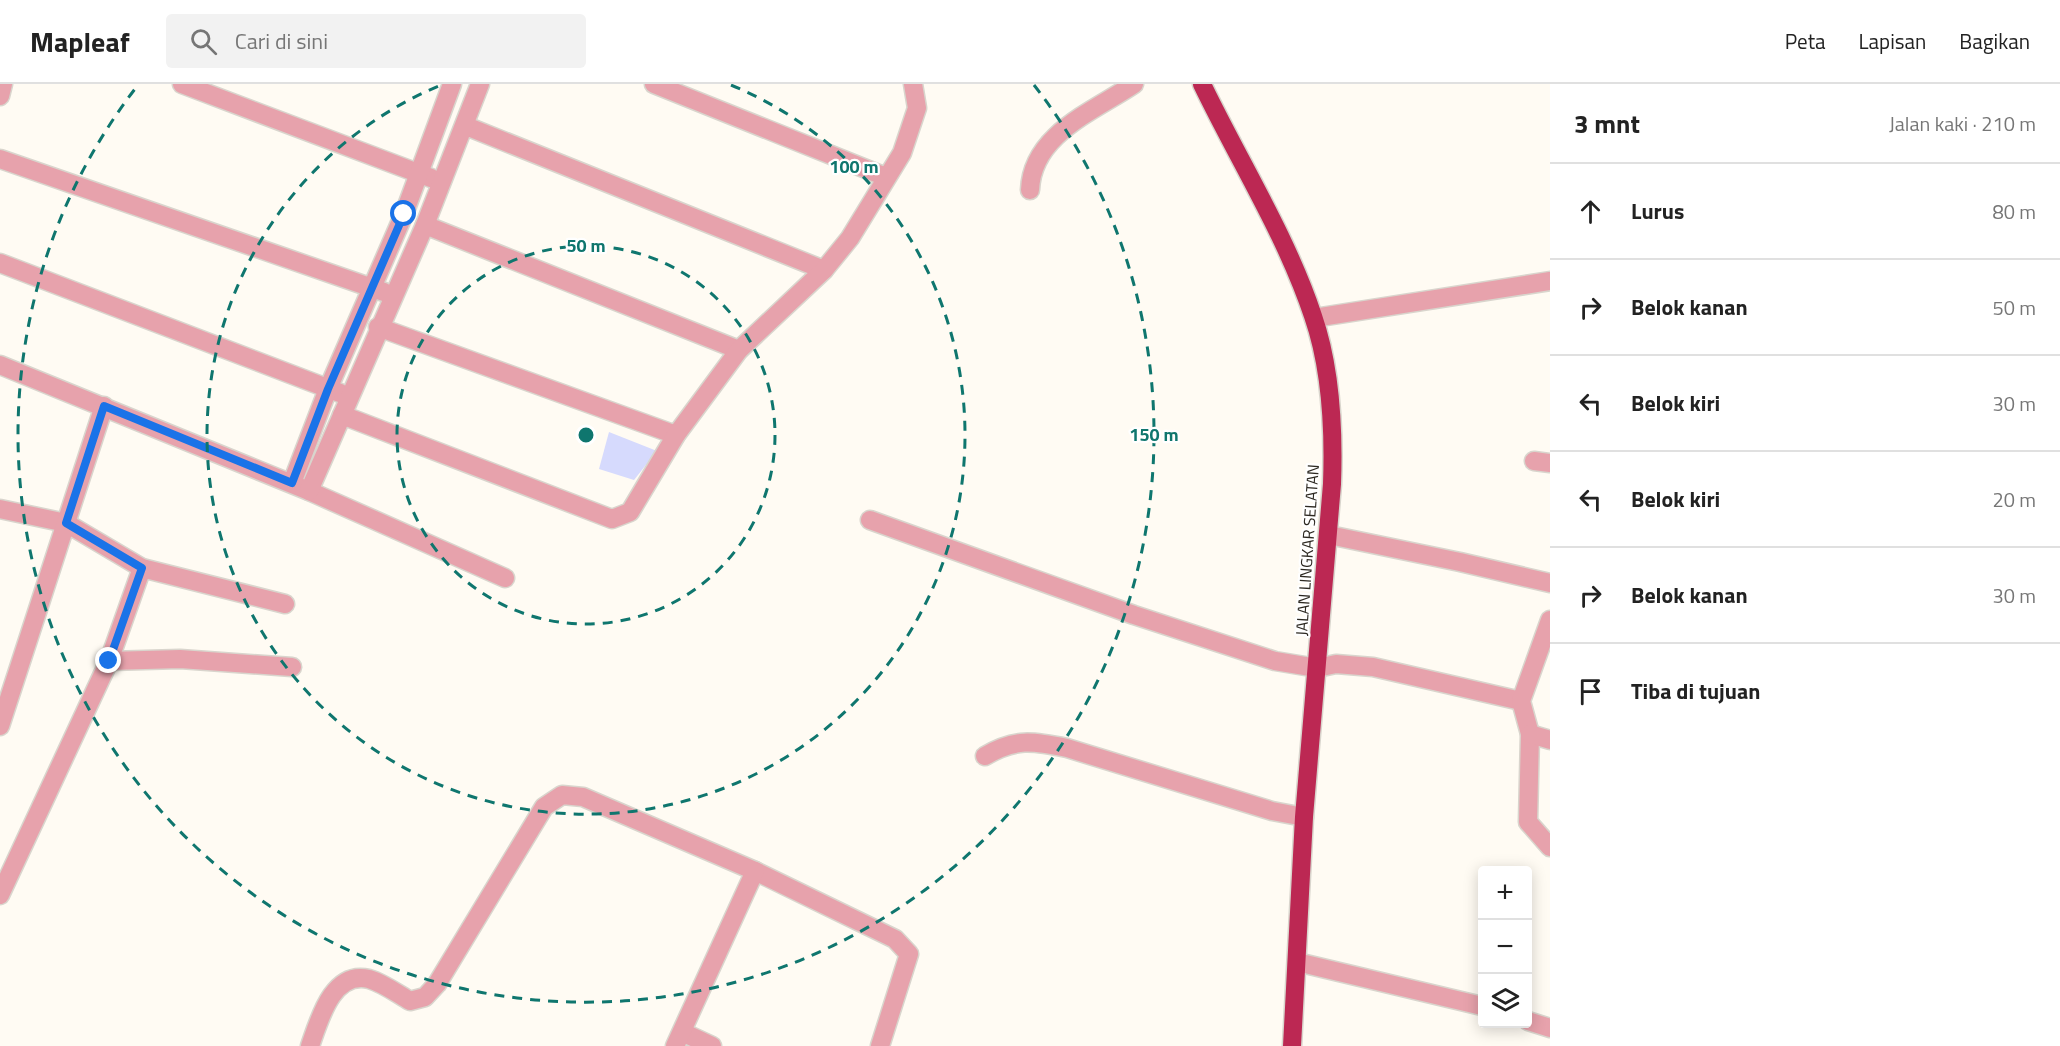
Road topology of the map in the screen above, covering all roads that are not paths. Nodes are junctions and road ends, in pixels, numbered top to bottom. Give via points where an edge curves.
1 (3, 84) edge
2 (182, 84) edge
3 (452, 84) edge
4 (480, 84) edge
5 (654, 84) edge
6 (913, 84) edge
7 (1134, 84) edge
8 (1202, 84) edge
9 (0, 96) edge
10 (466, 126) junction
11 (0, 159) edge
12 (420, 173) junction
13 (886, 177) junction
14 (441, 182) junction
15 (1030, 190) dead end
16 (425, 225) junction
17 (0, 263) edge
18 (824, 270) junction
19 (1550, 281) edge
20 (373, 289) junction
21 (392, 295) junction
22 (1314, 318) junction
23 (378, 327) junction
24 (739, 350) junction
25 (0, 365) edge
26 (328, 389) junction
27 (350, 397) junction
28 (104, 406) junction
29 (342, 416) junction
30 (676, 435) junction
31 (292, 483) junction
32 (309, 491) junction
33 (0, 509) edge
34 (870, 520) dead end
35 (66, 523) junction
36 (1329, 535) junction
37 (142, 568) junction
38 (505, 578) dead end
39 (1550, 584) edge
40 (285, 604) dead end
41 (1550, 620) edge
42 (109, 661) junction
43 (292, 667) dead end
44 (1317, 668) junction
45 (1521, 701) junction
46 (0, 726) edge
47 (1530, 735) junction
48 (1550, 740) edge
49 (985, 756) dead end
50 (1304, 817) junction
51 (1550, 846) edge
52 (755, 871) junction
53 (0, 895) edge
54 (1297, 962) junction
55 (1478, 1005) edge
56 (1532, 1023) edge
57 (1550, 1028) edge
58 (678, 1039) edge
59 (310, 1046) edge
60 (712, 1046) edge
61 (880, 1046) edge
62 (1292, 1046) edge

1 - 9 street
2 - 12 street
3 - 12 street
4 - 10 street
5 - 13 street
6 - 13 street via 916,108 911,129 902,153
7 - 15 street via 1089,110 1046,148 1034,167
8 - 22 highway, JALAN LINGKAR SELATAN via 1299,279
10 - 14 street
10 - 18 street
11 - 20 street
12 - 14 street
12 - 20 street
13 - 18 street via 850,238
14 - 16 street
16 - 21 street
16 - 24 street
17 - 26 street
18 - 24 street
19 - 22 street
20 - 21 street
20 - 26 street
21 - 23 street
22 - 36 highway, JALAN LINGKAR SELATAN via 1323,355 1331,425
23 - 27 street
23 - 30 street
24 - 30 street
25 - 28 street
26 - 27 street
26 - 31 street
27 - 29 street
28 - 31 street
28 - 35 street
29 - 30 street via 612,519 630,512
29 - 32 street
31 - 32 street
32 - 38 street
33 - 35 street
34 - 44 street via 1134,615 1275,661
35 - 37 street
35 - 46 street
36 - 39 street
36 - 44 highway, JALAN LINGKAR SELATAN
37 - 40 street
37 - 42 street
41 - 45 street
42 - 43 street via 180,659
42 - 53 street
44 - 45 street via 1336,664 1373,667
44 - 50 highway, JALAN LINGKAR SELATAN
45 - 47 street
47 - 48 street
47 - 51 street via 1528,822
49 - 50 street via 1004,745 1034,741
50 - 54 highway, JALAN LINGKAR SELATAN
52 - 58 street
52 - 59 street via 583,797 562,795 544,807 426,998 410,1001 370,980 358,978 330,996
52 - 61 street via 895,939 909,954
54 - 55 street
54 - 62 highway, JALAN LINGKAR SELATAN
56 - 57 street
58 - 60 street

